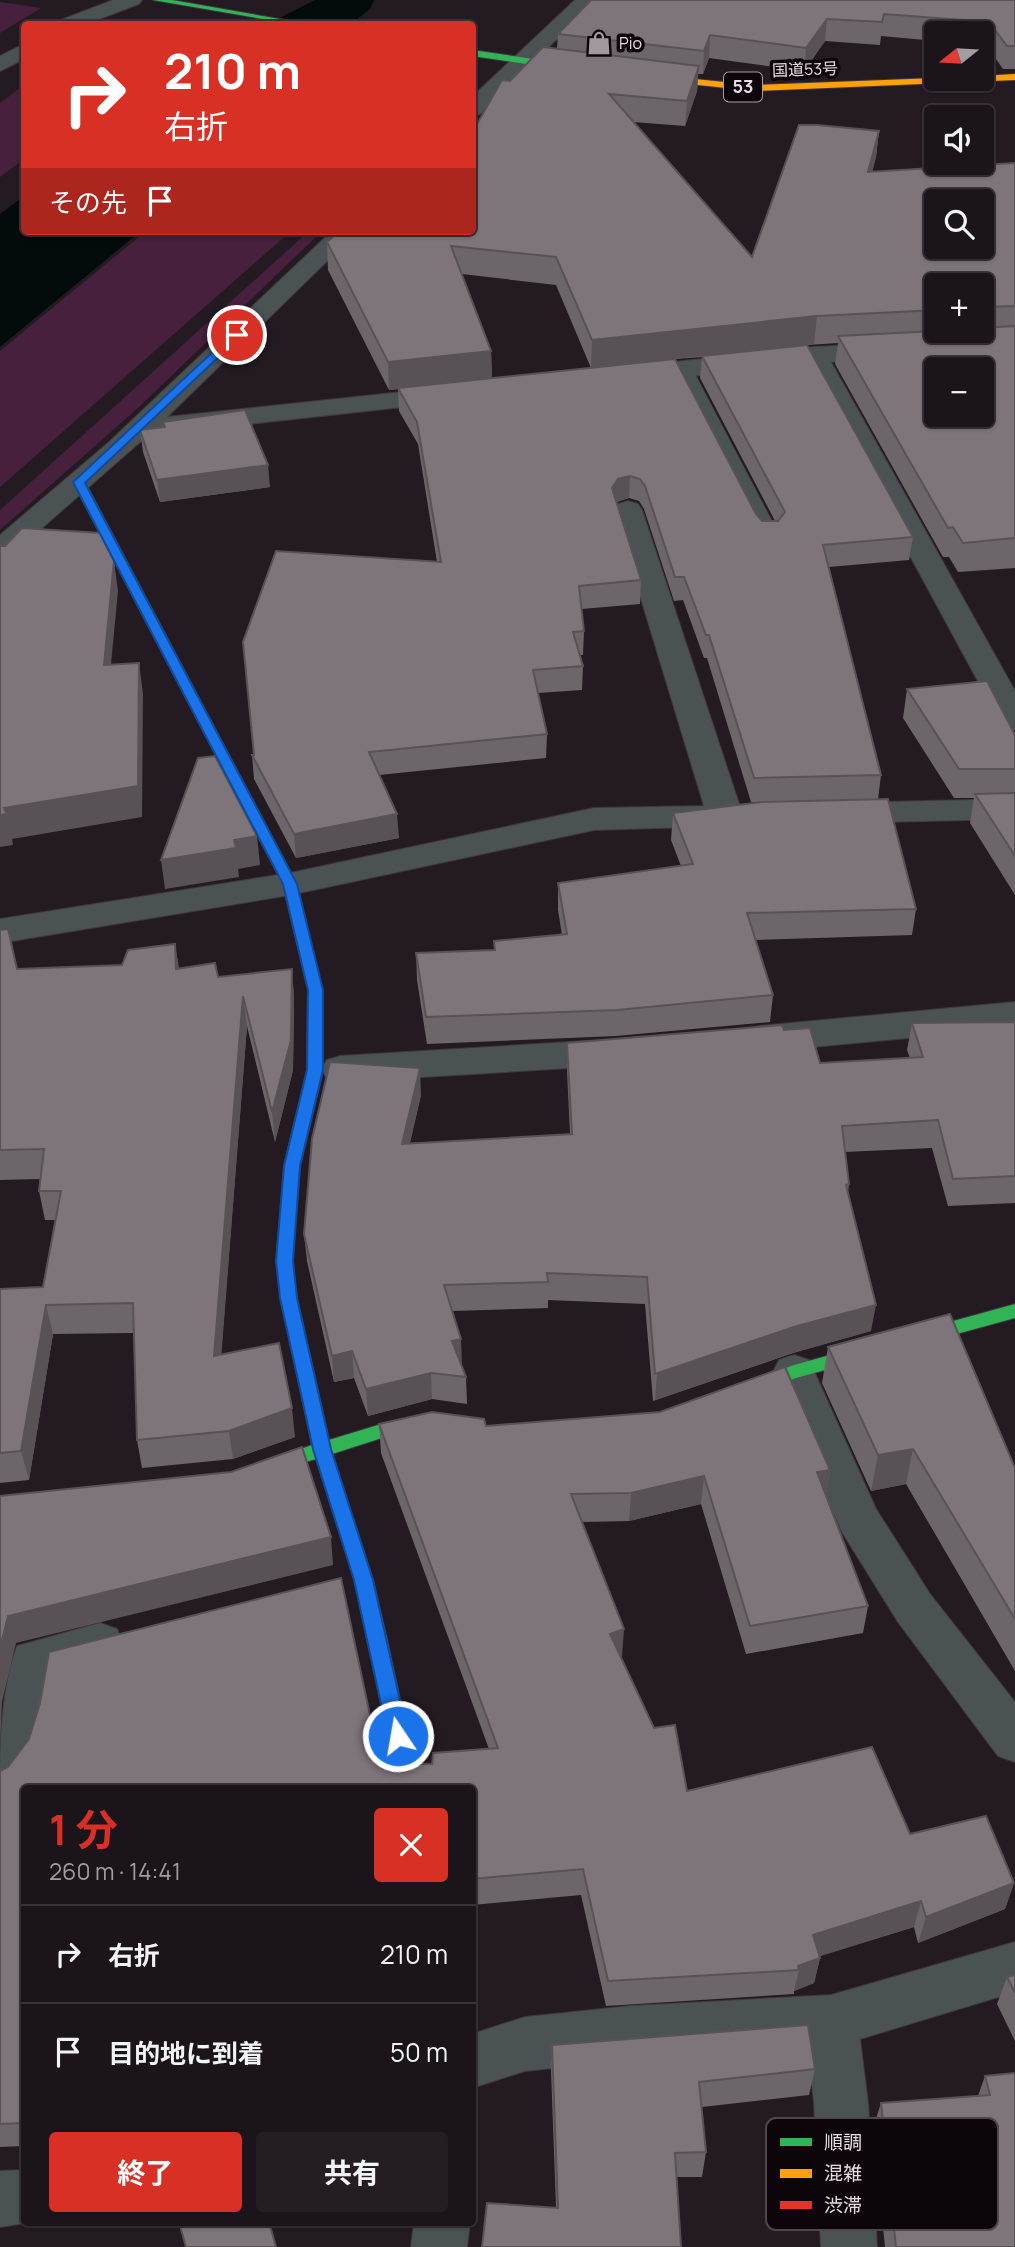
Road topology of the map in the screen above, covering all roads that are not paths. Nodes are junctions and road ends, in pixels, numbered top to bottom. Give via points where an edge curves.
1 (132, 0) edge
2 (159, 0) edge
3 (587, 0) edge
4 (76, 21) edge
5 (286, 21) edge
6 (21, 52) edge
7 (476, 54) edge
8 (523, 61) junction
9 (0, 65) edge
10 (601, 72) edge
11 (623, 75) edge
12 (1015, 77) edge
13 (476, 105) edge
14 (342, 235) edge
15 (908, 350) edge
16 (814, 355) junction
17 (682, 370) junction
18 (600, 378) edge
19 (477, 392) edge
20 (138, 428) junction
21 (79, 482) junction
22 (628, 510) dead end
23 (768, 536) edge
24 (0, 550) edge
25 (1015, 720) edge
26 (1015, 808) edge
27 (804, 814) edge
28 (764, 815) edge
29 (723, 816) junction
30 (290, 884) junction
31 (0, 931) edge
32 (1015, 1015) edge
33 (730, 1042) edge
34 (654, 1049) edge
35 (315, 1070) junction
36 (1015, 1311) edge
37 (794, 1372) junction
38 (720, 1399) edge
39 (446, 1421) edge
40 (322, 1449) junction
41 (285, 1462) edge
42 (137, 1635) edge
43 (1015, 1740) edge
44 (0, 1778) edge
45 (408, 1785) edge
46 (1015, 1967) edge
47 (831, 2021) junction
48 (476, 2060) edge
49 (842, 2118) edge
50 (21, 2198) edge
51 (0, 2199) edge
52 (442, 2226) edge
53 (439, 2247) edge

1 - 4 street
2 - 5 main road
3 - 8 street
6 - 9 street
7 - 8 main road
8 - 10 main road
8 - 13 street
11 - 12 main road, 国道53号 / 53 via 755,88
14 - 20 street
15 - 16 street
16 - 17 street
16 - 25 street
17 - 18 street
17 - 23 lane
19 - 20 street
20 - 21 street
21 - 24 street
21 - 30 main road
22 - 29 street
26 - 27 street
28 - 29 street
29 - 30 street via 594,819
30 - 31 street
30 - 35 main road via 315,990
32 - 33 street
34 - 35 street
35 - 40 main road via 292,1166 284,1261
36 - 37 main road
37 - 38 main road
37 - 43 street via 858,1520 914,1608
39 - 40 main road via 388,1429
40 - 41 main road
40 - 45 main road via 344,1585
42 - 44 street via 34,1661 14,1757
46 - 47 street
47 - 48 street via 630,2032 525,2044
47 - 49 street
50 - 51 street
52 - 53 street

